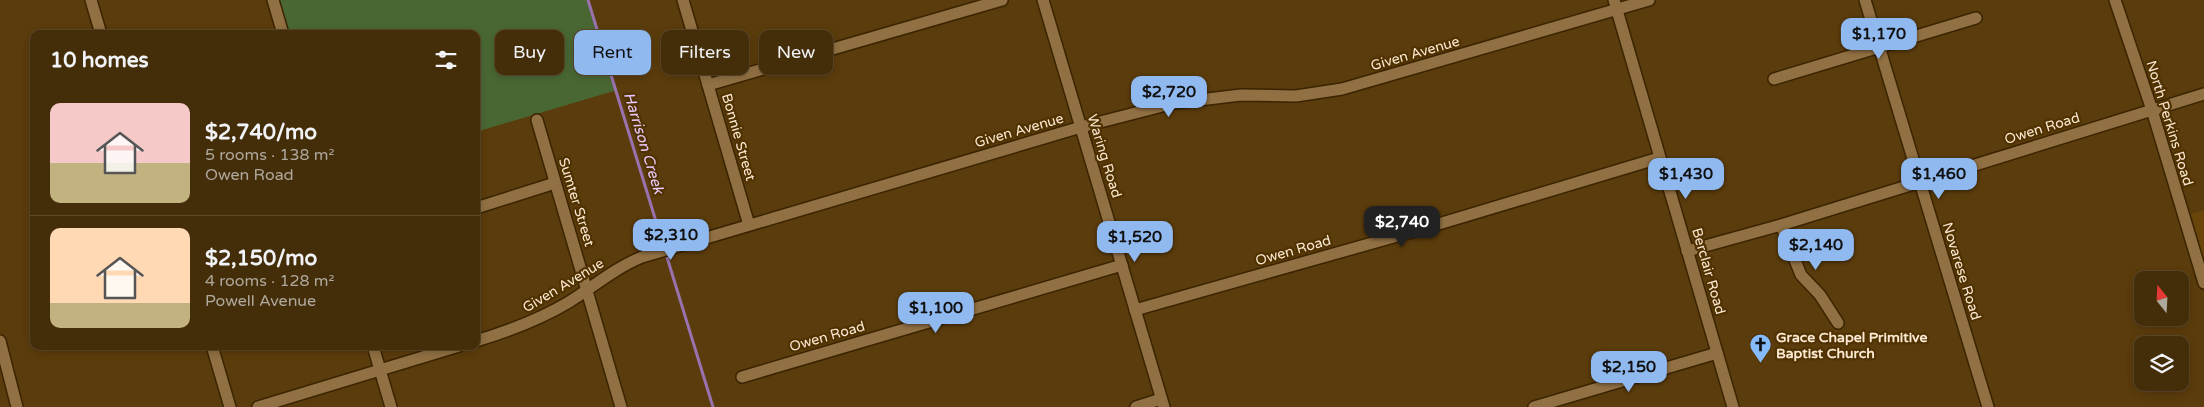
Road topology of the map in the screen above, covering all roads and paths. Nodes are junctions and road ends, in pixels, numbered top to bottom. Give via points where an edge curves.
1 (91, 0) edge
2 (273, 0) edge
3 (683, 0) edge
4 (1002, 0) edge
5 (1043, 0) edge
6 (1649, 0) edge
7 (1864, 0) edge
8 (2116, 0) edge
9 (1615, 5) edge
10 (1976, 18) dead end
11 (100, 30) edge
12 (282, 30) edge
13 (1878, 47) junction
14 (1774, 79) dead end
15 (708, 85) junction
16 (2204, 94) edge
17 (2152, 110) junction
18 (537, 120) dead end
19 (1081, 127) junction
20 (1659, 158) junction
21 (1919, 181) junction
22 (555, 183) junction
23 (480, 207) edge
24 (1781, 225) junction
25 (749, 226) junction
26 (1687, 251) junction
27 (1122, 266) junction
28 (2204, 283) edge
29 (587, 290) junction
30 (1136, 310) junction
31 (1838, 324) dead end
32 (480, 340) edge
33 (0, 341) edge
34 (213, 350) edge
35 (374, 350) edge
36 (446, 350) edge
37 (1717, 353) junction
38 (380, 370) junction
39 (742, 377) dead end
40 (1163, 403) edge
41 (17, 407) edge
42 (230, 407) edge
43 (258, 407) edge
44 (391, 407) edge
45 (621, 407) edge
46 (1136, 407) edge
47 (1534, 407) edge
48 (1733, 407) edge
49 (1988, 407) edge

1 - 11 street
2 - 12 street
3 - 15 street, Bonnie Street
4 - 15 street
5 - 19 street, Waring Road
6 - 9 street, Given Avenue
7 - 13 street, Novarese Road
8 - 17 street, North Perkins Road
9 - 19 street, Given Avenue via 1342,89 1296,96 1241,95 1174,104
9 - 20 street, Berclair Road
10 - 13 street
13 - 14 street
13 - 21 street, Novarese Road
15 - 25 street, Bonnie Street
16 - 17 street, Owen Road
17 - 21 street, Owen Road
17 - 28 street, North Perkins Road
18 - 22 street, Sumter Street
19 - 25 street, Given Avenue
19 - 27 street, Waring Road
20 - 26 street, Berclair Road
20 - 30 street, Owen Road
21 - 24 street, Owen Road
21 - 49 street, Novarese Road
22 - 23 street
22 - 29 street, Sumter Street
24 - 26 street, Owen Road
24 - 31 street via 1801,275 1820,296
25 - 29 street, Given Avenue via 625,264
26 - 37 street, Berclair Road
27 - 30 street, Waring Road
27 - 39 street, Owen Road
29 - 32 street, Given Avenue via 531,323
29 - 45 street, Sumter Street
30 - 40 street, Waring Road
33 - 41 street
34 - 42 street
35 - 38 street
36 - 38 street
37 - 47 street
37 - 48 street, Berclair Road
38 - 43 street
38 - 44 street
40 - 46 street

